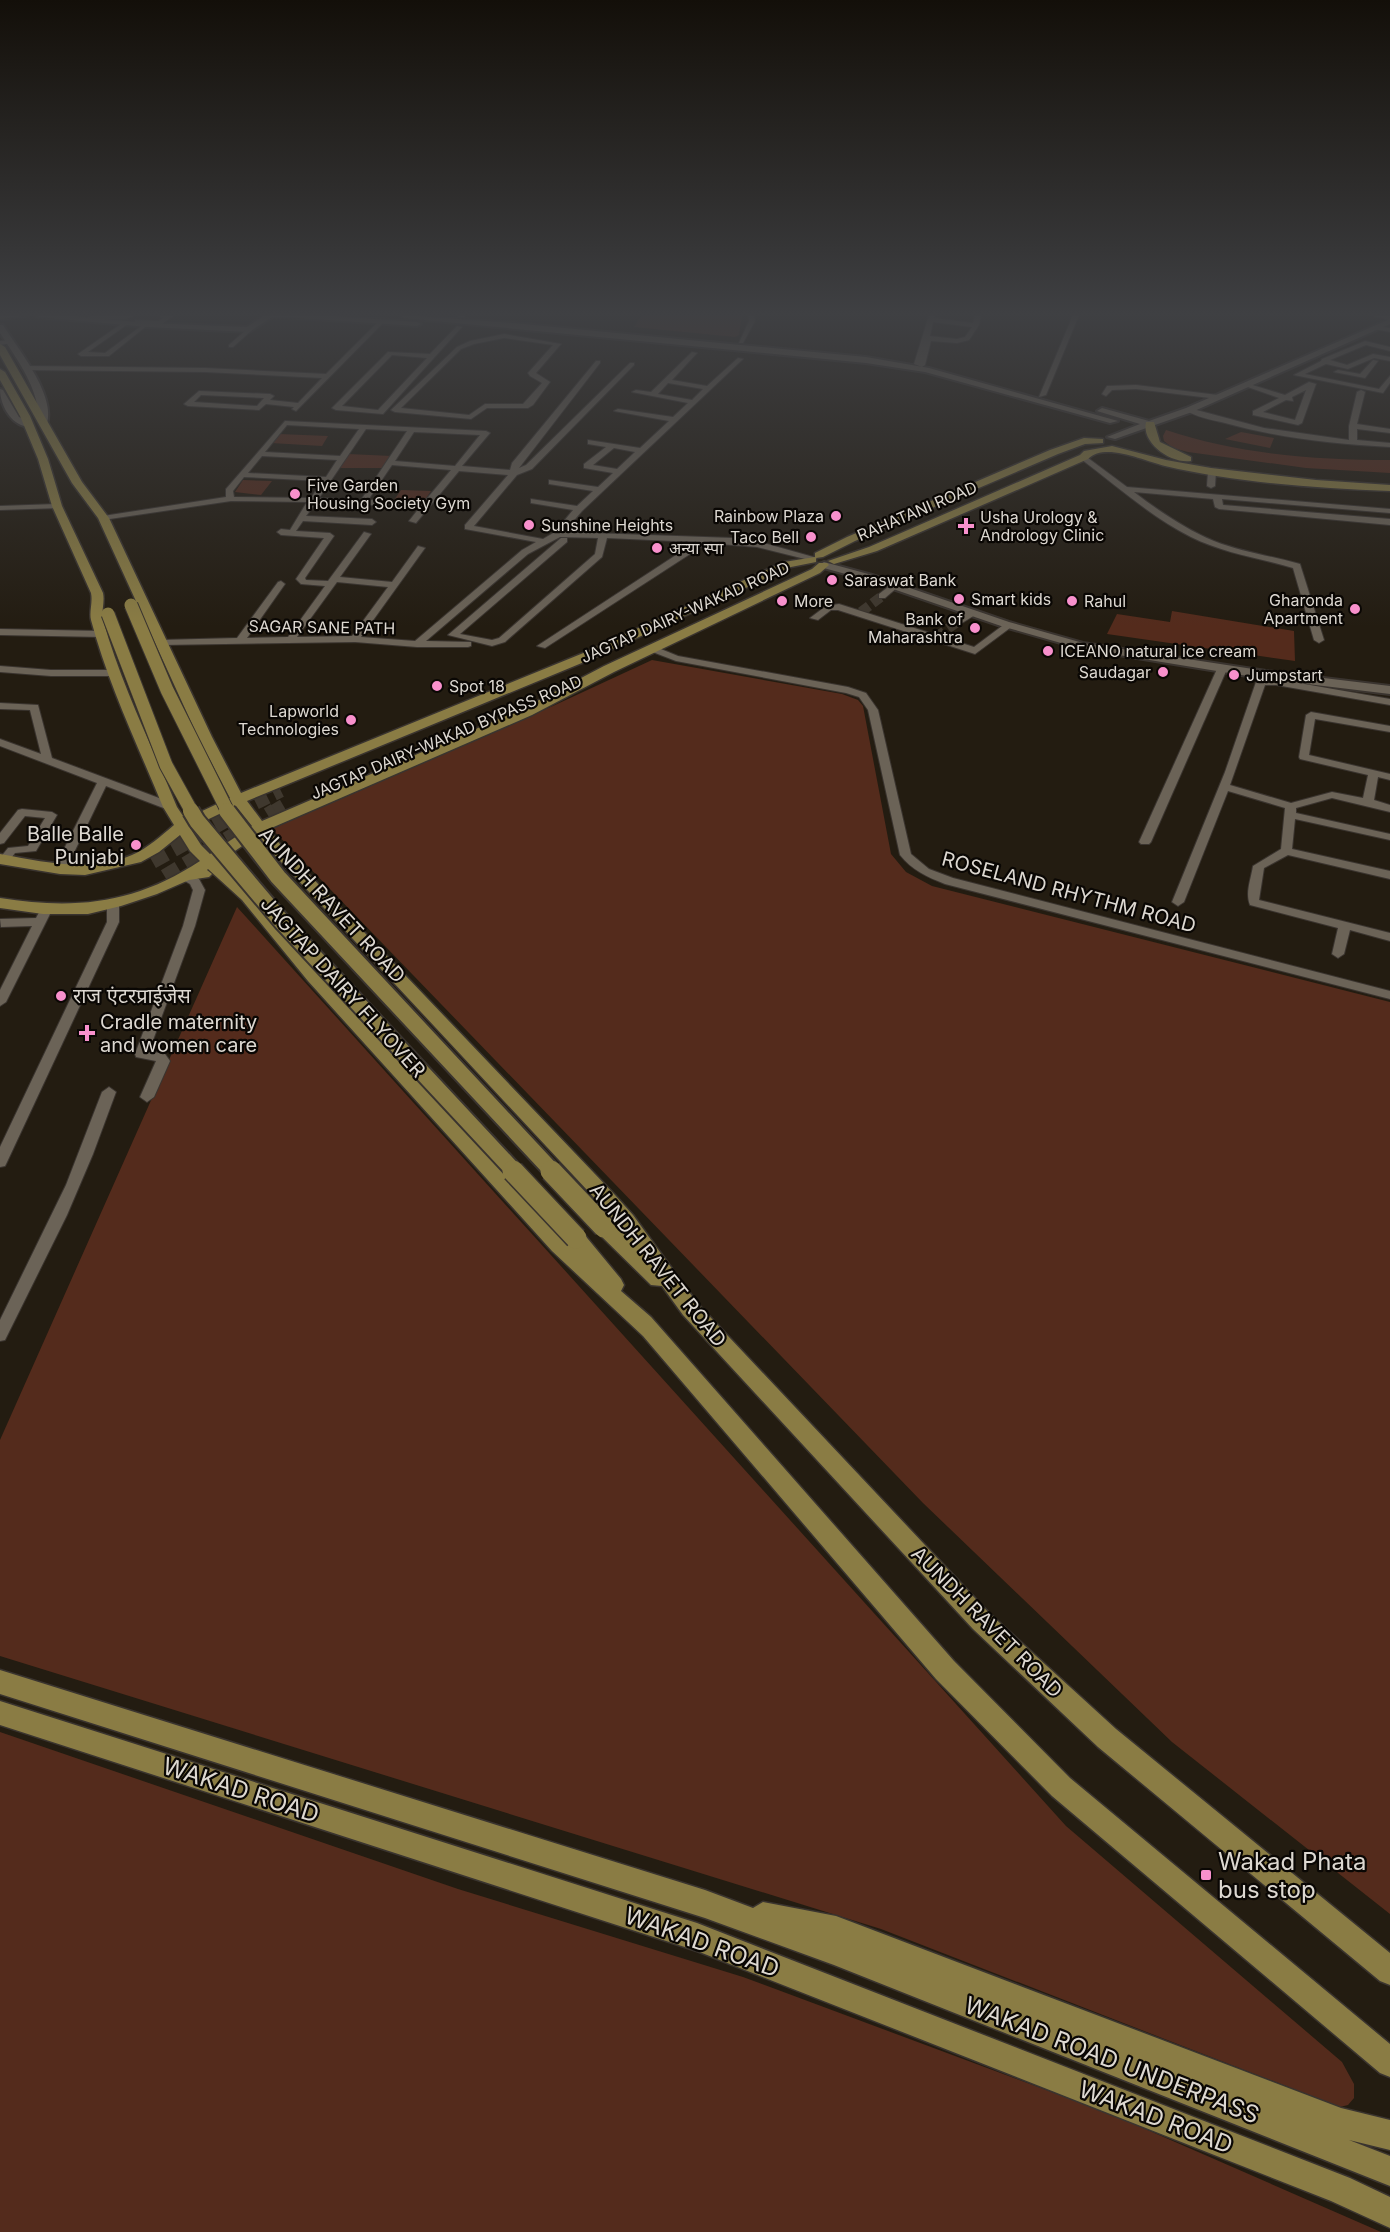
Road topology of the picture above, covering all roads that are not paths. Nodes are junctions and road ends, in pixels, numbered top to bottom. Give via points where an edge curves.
1 (17, 419) edge
2 (43, 419) edge
3 (551, 419) edge
4 (577, 419) edge
5 (670, 419) edge
6 (1066, 419) edge
7 (1073, 419) edge
8 (1086, 419) edge
9 (1163, 419) edge
10 (1217, 419) edge
11 (1282, 419) edge
12 (1299, 419) edge
13 (1355, 419) edge
14 (675, 420) joint
15 (27, 421) joint
16 (1150, 424) junction
17 (365, 426) junction
18 (1353, 426) junction
19 (413, 428) junction
20 (1106, 430) junction
21 (1390, 431) edge
22 (591, 442) dead end
23 (1353, 443) junction
24 (1390, 445) edge
25 (612, 446) junction
26 (1122, 446) junction
27 (641, 451) junction
28 (259, 454) junction
29 (1084, 457) junction
30 (342, 458) junction
31 (1187, 459) junction
32 (390, 463) junction
33 (458, 467) junction
34 (1212, 471) junction
35 (619, 472) junction
36 (514, 473) junction
37 (242, 475) junction
38 (327, 479) junction
39 (1390, 480) edge
40 (552, 482) dead end
41 (77, 483) junction
42 (1211, 486) dead end
43 (1390, 488) edge
44 (1125, 489) junction
45 (599, 490) junction
46 (1217, 497) junction
47 (231, 499) junction
48 (314, 500) junction
49 (534, 501) dead end
50 (363, 502) junction
51 (427, 505) junction
52 (57, 506) junction
53 (0, 508) edge
54 (579, 509) junction
55 (1390, 511) edge
56 (103, 518) junction
57 (301, 518) junction
58 (413, 521) dead end
59 (372, 522) dead end
60 (1390, 522) edge
61 (293, 529) dead end
62 (280, 532) dead end
63 (367, 534) dead end
64 (563, 536) junction
65 (707, 539) junction
66 (602, 540) junction
67 (542, 541) junction
68 (421, 548) dead end
69 (823, 560) junction
70 (331, 581) junction
71 (280, 584) dead end
72 (395, 585) junction
73 (895, 586) junction
74 (882, 596) tunnel mouth
75 (133, 600) junction
76 (104, 608) junction
77 (972, 613) junction
78 (815, 618) dead end
79 (959, 621) tunnel mouth
80 (1009, 625) junction
81 (0, 632) edge
82 (102, 634) junction
83 (291, 639) junction
84 (355, 639) junction
85 (1319, 640) dead end
86 (240, 641) junction
87 (162, 642) junction
88 (417, 644) junction
89 (482, 644) dead end
90 (542, 646) dead end
91 (653, 649) junction
92 (559, 666) junction
93 (0, 669) edge
94 (609, 669) junction
95 (1222, 669) junction
96 (115, 673) junction
97 (1390, 690) edge
98 (1390, 702) edge
99 (0, 706) edge
100 (1390, 729) edge
101 (0, 742) edge
102 (47, 758) junction
103 (1373, 774) junction
104 (1390, 777) edge
105 (104, 780) junction
106 (276, 787) junction
107 (1224, 787) junction
108 (237, 797) junction
109 (1368, 802) junction
110 (284, 805) tunnel mouth
111 (1390, 809) edge
112 (17, 810) dead end
113 (1291, 810) junction
114 (174, 816) junction
115 (260, 827) junction
116 (0, 829) edge
117 (1390, 837) edge
118 (0, 841) edge
119 (1145, 842) dead end
120 (1286, 851) junction
121 (3, 857) edge
122 (208, 860) junction
123 (153, 861) tunnel mouth
124 (60, 868) junction
125 (188, 875) junction
126 (1390, 875) edge
127 (165, 877) tunnel mouth
128 (229, 879) junction
129 (2, 899) edge
130 (1178, 902) dead end
131 (113, 904) junction
132 (43, 915) junction
133 (0, 924) edge
134 (1345, 925) junction
135 (1390, 937) edge
136 (1338, 954) dead end
137 (1390, 995) edge
138 (0, 1002) edge
139 (109, 1092) dead end
140 (147, 1097) dead end
141 (0, 1162) edge
142 (690, 1310) junction
143 (650, 1330) junction
144 (0, 1335) edge
145 (0, 1682) edge
146 (0, 1713) edge
147 (705, 1904) junction
148 (1390, 1971) edge
149 (1390, 2063) edge
150 (1390, 2135) edge
151 (1390, 2171) edge
152 (1390, 2213) edge

1 - 15 street
2 - 41 main road, AUNDH RAVET ROAD
3 - 36 street via 515,465
4 - 36 street via 529,467
5 - 14 street
6 - 20 street
7 - 20 street
8 - 20 street
9 - 16 street
10 - 23 street via 1273,434
11 - 12 street via 1298,423
13 - 18 street
14 - 27 street
15 - 52 main road
16 - 20 street
16 - 20 street
16 - 26 street
16 - 31 main road via 1152,438 1160,448
17 - 19 street
17 - 28 street via 283,424
17 - 30 street
18 - 21 street
18 - 23 street
19 - 32 street
19 - 33 street via 484,431
20 - 26 main road
20 - 26 main road via 1100,446
20 - 69 main road, RAHATANI ROAD
22 - 25 street
23 - 24 street
25 - 27 street
25 - 35 street via 587,466
26 - 29 main road, RAHATANI ROAD
26 - 31 main road
26 - 34 main road via 1149,460
27 - 35 street
28 - 30 street
28 - 37 street
29 - 44 street
29 - 69 main road, RAHATANI ROAD via 873,549
30 - 38 street
31 - 39 main road
32 - 33 street
32 - 50 street
33 - 36 street
33 - 51 street
34 - 42 street
34 - 43 main road
35 - 45 street
36 - 67 street via 468,527
37 - 38 street
37 - 47 street via 229,491
38 - 48 street
40 - 45 street
41 - 56 main road, AUNDH RAVET ROAD
41 - 75 main road, AUNDH RAVET ROAD via 74,493
44 - 46 street
44 - 85 street via 1185,531 1297,567
45 - 54 street
46 - 55 street
46 - 60 street via 1219,507
47 - 48 street
47 - 56 street
48 - 50 street
48 - 57 street
49 - 54 street
50 - 51 street
51 - 58 street
52 - 53 street
52 - 76 main road
54 - 64 street
56 - 75 main road, AUNDH RAVET ROAD
57 - 59 street
57 - 61 street
62 - 70 street via 330,536 300,579
63 - 70 street
64 - 66 street
64 - 66 street via 453,635 499,642 599,555
64 - 67 street
65 - 66 street
65 - 69 street via 757,544
65 - 90 street
67 - 88 street
68 - 72 street
69 - 73 street
69 - 91 main road via 816,571
69 - 92 main road, JAGTAP DAIRY-WAKAD ROAD via 788,564
70 - 72 street
70 - 83 street
71 - 86 street
72 - 84 street
73 - 74 street
73 - 77 street
75 - 87 main road, AUNDH RAVET ROAD
75 - 142 main road, JAGTAP DAIRY FLYOVER, bridge via 187,731 238,828 278,877 604,1227
76 - 82 main road via 96,617
76 - 143 main road, JAGTAP DAIRY FLYOVER, bridge via 166,765 197,821 283,923 576,1238
77 - 79 street
77 - 80 street
78 - 80 street via 832,607 860,612 978,651
80 - 95 street via 1082,646
81 - 82 street
82 - 96 main road
83 - 84 street, SAGAR SANE PATH
83 - 86 street, SAGAR SANE PATH
84 - 88 street, SAGAR SANE PATH
86 - 87 street, SAGAR SANE PATH
87 - 108 main road, AUNDH RAVET ROAD
88 - 89 street, SAGAR SANE PATH
91 - 94 main road
91 - 137 street, ROSELAND RHYTHM ROAD via 676,658 862,695 873,710 906,855 927,873
92 - 106 main road, JAGTAP DAIRY-WAKAD ROAD
92 - 106 main road, JAGTAP DAIRY-WAKAD ROAD via 511,692
93 - 96 street
94 - 110 main road, JAGTAP DAIRY-WAKAD BYPASS ROAD
94 - 115 main road via 516,717
95 - 97 street
95 - 119 street
96 - 114 main road
98 - 107 street via 1261,682
99 - 102 street via 34,707
100 - 103 street via 1311,715 1304,757
101 - 102 street
102 - 105 street
103 - 104 street
103 - 109 street
105 - 114 street via 163,803
105 - 124 street
106 - 108 main road
107 - 113 street
107 - 130 street
108 - 114 main road
108 - 115 main road, AUNDH RAVET ROAD
109 - 111 street
109 - 113 street via 1332,795
112 - 116 street
113 - 117 street
113 - 120 street
114 - 122 main road
114 - 124 main road via 154,849 136,859 85,870
115 - 122 main road
115 - 142 main road, AUNDH RAVET ROAD via 608,1200
118 - 121 street via 22,812 52,815 32,849
120 - 126 street
120 - 134 street via 1259,866 1254,902
121 - 123 main road via 41,877 94,879
121 - 124 main road
122 - 125 main road
122 - 128 main road
125 - 128 main road
125 - 131 main road
125 - 140 street via 199,890 141,1054 163,1060
127 - 129 main road via 105,896
128 - 143 main road via 559,1246
129 - 132 main road
129 - 133 street
131 - 132 main road
131 - 141 street via 113,922
132 - 133 street
132 - 138 street
134 - 135 street
134 - 136 street
139 - 144 street via 95,1132
142 - 148 main road, AUNDH RAVET ROAD via 981,1621 1107,1738
143 - 149 main road via 945,1670 1061,1787
145 - 147 main road, WAKAD ROAD
146 - 152 main road, WAKAD ROAD via 697,1937 1339,2189
147 - 150 main road via 837,1930 1341,2123
147 - 151 main road, WAKAD ROAD UNDERPASS via 834,1951

